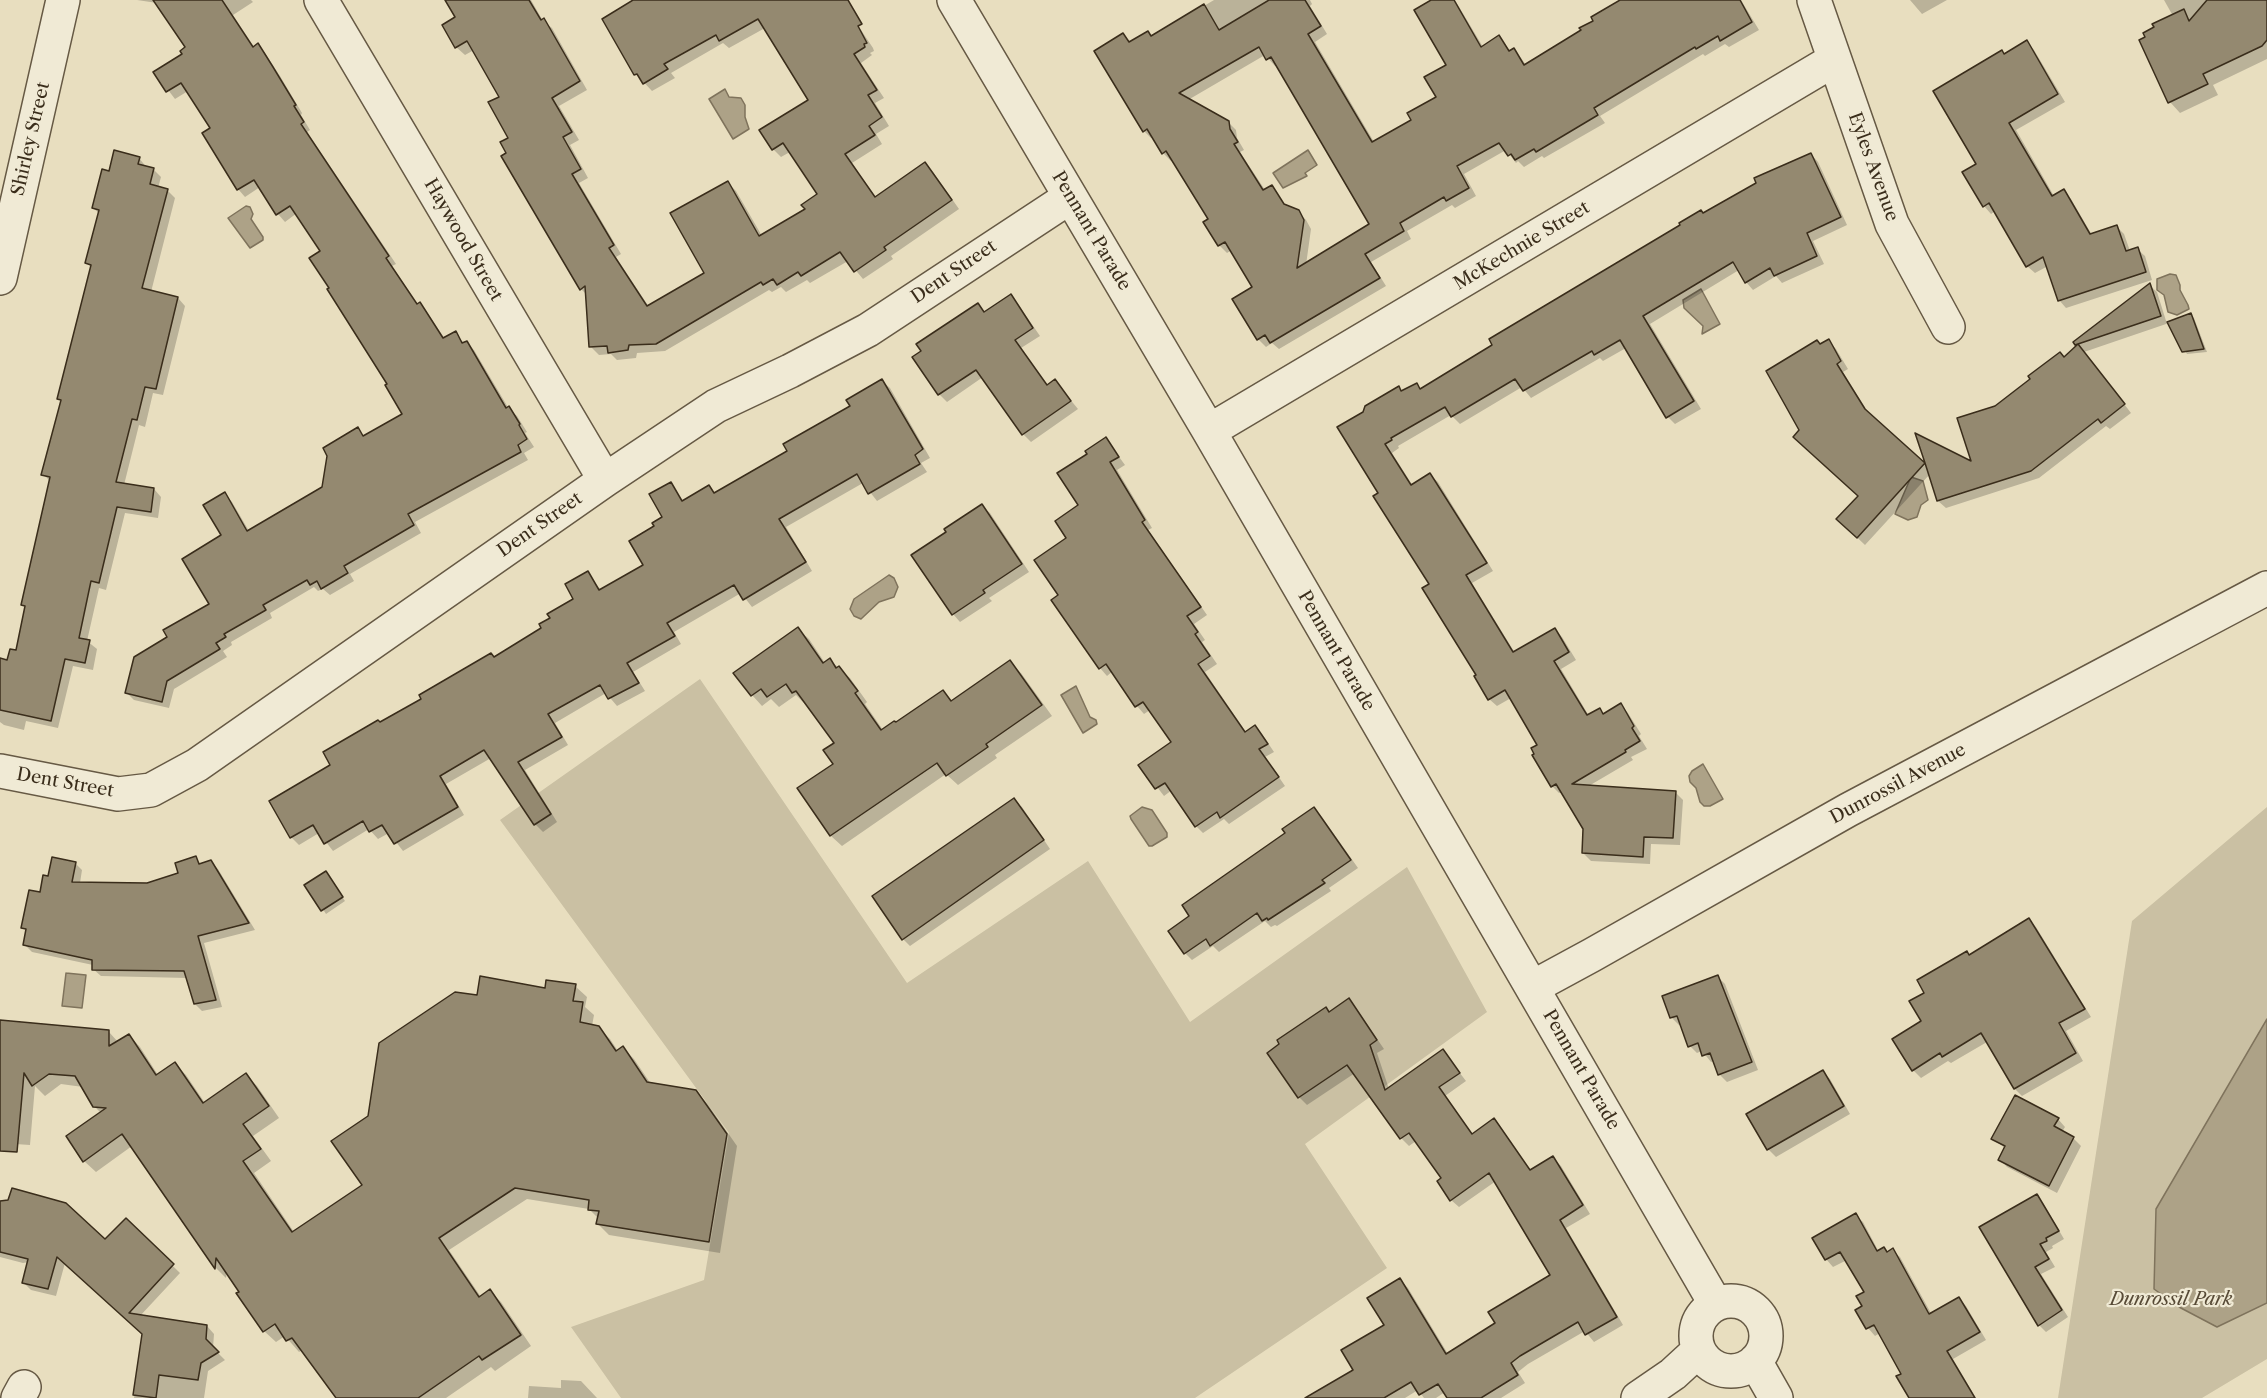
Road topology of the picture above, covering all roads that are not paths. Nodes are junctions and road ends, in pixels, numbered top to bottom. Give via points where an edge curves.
1 (63, 0) edge
2 (321, 0) edge
3 (954, 0) edge
4 (1814, 0) edge
5 (1834, 60) junction
6 (1070, 197) junction
7 (0, 278) edge
8 (1948, 327) dead end
9 (1209, 431) junction
10 (605, 480) junction
11 (2267, 588) edge
12 (0, 771) edge
13 (1533, 987) junction
14 (1715, 1303) junction
15 (1698, 1351) junction
16 (1755, 1361) junction
17 (1638, 1398) edge
18 (1776, 1398) edge

1 - 7 street, Shirley Street
2 - 10 street, Haywood Street
3 - 6 street, Pennant Parade
4 - 5 street, Eyles Avenue
5 - 8 street, Eyles Avenue via 1892,224
5 - 9 street, McKechnie Street
6 - 9 street, Pennant Parade
6 - 10 street, Dent Street via 868,330 716,406
9 - 13 street, Pennant Parade
10 - 12 street, Dent Street via 197,765 151,790 118,794
11 - 13 street, Dunrossil Avenue via 1848,810
13 - 14 street, Pennant Parade
14 - 15 street via 1695,1329
14 - 16 street via 1737,1300 1757,1311 1766,1331 1766,1342
15 - 16 street via 1713,1367 1724,1371 1746,1368
15 - 17 street
16 - 18 street

